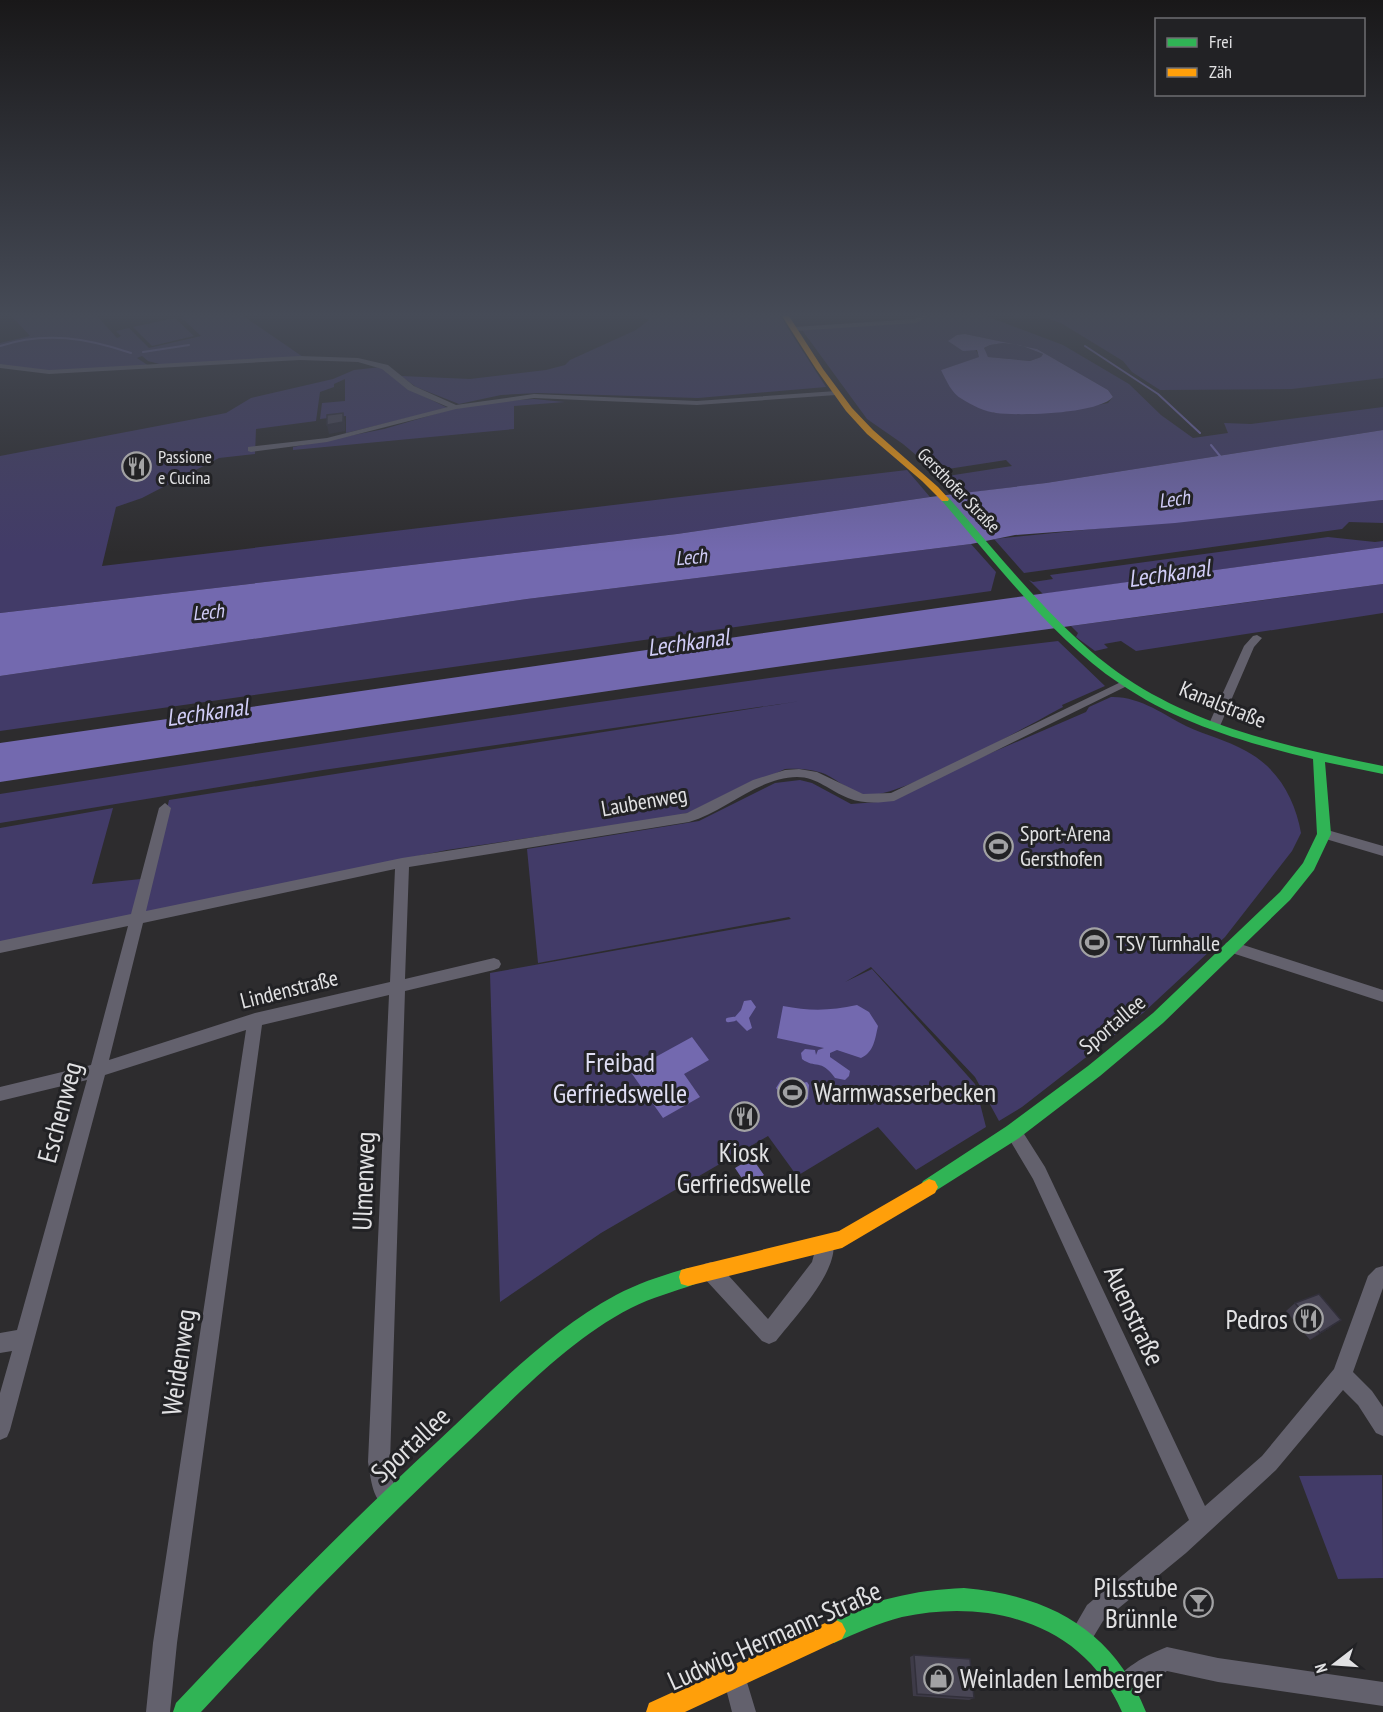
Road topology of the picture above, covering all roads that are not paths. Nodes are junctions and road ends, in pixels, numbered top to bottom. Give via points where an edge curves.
1 (423, 393) edge
2 (836, 393) joint
3 (455, 406) junction
4 (251, 449) dead end
5 (1067, 635) joint
6 (1257, 639) dead end
7 (1125, 683) junction
8 (1214, 726) junction
9 (1319, 758) junction
10 (1383, 770) edge
11 (165, 808) dead end
12 (1324, 834) junction
13 (1383, 851) edge
14 (402, 863) junction
15 (137, 918) junction
16 (0, 947) edge
17 (1231, 947) junction
18 (494, 964) dead end
19 (397, 985) junction
20 (1383, 996) edge
21 (255, 1020) junction
22 (98, 1070) junction
23 (0, 1094) edge
24 (1013, 1132) junction
25 (825, 1245) junction
26 (711, 1271) junction
27 (1383, 1275) edge
28 (24, 1339) junction
29 (0, 1343) edge
30 (1342, 1375) junction
31 (1383, 1426) edge
32 (0, 1430) edge
33 (390, 1499) junction
34 (1202, 1523) junction
35 (1081, 1636) junction
36 (735, 1677) junction
37 (1123, 1689) junction
38 (1383, 1694) edge
39 (158, 1712) edge
40 (185, 1712) edge
41 (658, 1712) edge
42 (744, 1712) edge
43 (1134, 1712) edge

1 - 3 street
2 - 3 street via 697,404 534,396
2 - 5 street, Gersthofer Straße via 861,423 932,482
3 - 4 street via 327,440
5 - 7 street, Kanalstraße
6 - 8 street via 1249,646
7 - 8 street, Kanalstraße
7 - 14 street, Laubenweg via 894,797 862,799 820,778 790,773 688,817
8 - 9 street, Kanalstraße
9 - 10 street, Kanalstraße
9 - 12 street, Sportallee
11 - 15 street, Eschenweg
12 - 13 street
12 - 17 street, Sportallee via 1309,866 1285,896
14 - 15 street, Laubenweg
14 - 19 street, Ulmenweg
15 - 16 street, Laubenweg
15 - 22 street, Eschenweg
17 - 20 street
17 - 24 street, Sportallee via 1158,1018
18 - 19 street, Lindenstraße
19 - 21 street, Lindenstraße
19 - 33 street, Ulmenweg via 380,1461 384,1490
21 - 22 street, Lindenstraße
21 - 39 street, Weidenweg
22 - 23 street, Lindenstraße
22 - 28 street, Eschenweg
24 - 25 street, Sportallee via 921,1193
24 - 34 street, Auenstraße via 1046,1188
25 - 26 street, Sportallee
25 - 26 street via 821,1266 769,1334
26 - 33 street, Sportallee via 641,1293 595,1319 519,1379
27 - 30 street via 1375,1283
28 - 29 street
28 - 32 street, Eschenweg
30 - 31 street via 1365,1398
30 - 34 street via 1269,1463
33 - 40 street, Sportallee
34 - 35 street via 1095,1613
35 - 36 street, Ludwig-Hermann-Straße via 1033,1609 993,1601 906,1604 871,1614
35 - 37 street, Ludwig-Hermann-Straße
36 - 41 street, Ludwig-Hermann-Straße
36 - 42 street
37 - 38 street via 1167,1659
37 - 43 street, Ludwig-Hermann-Straße

